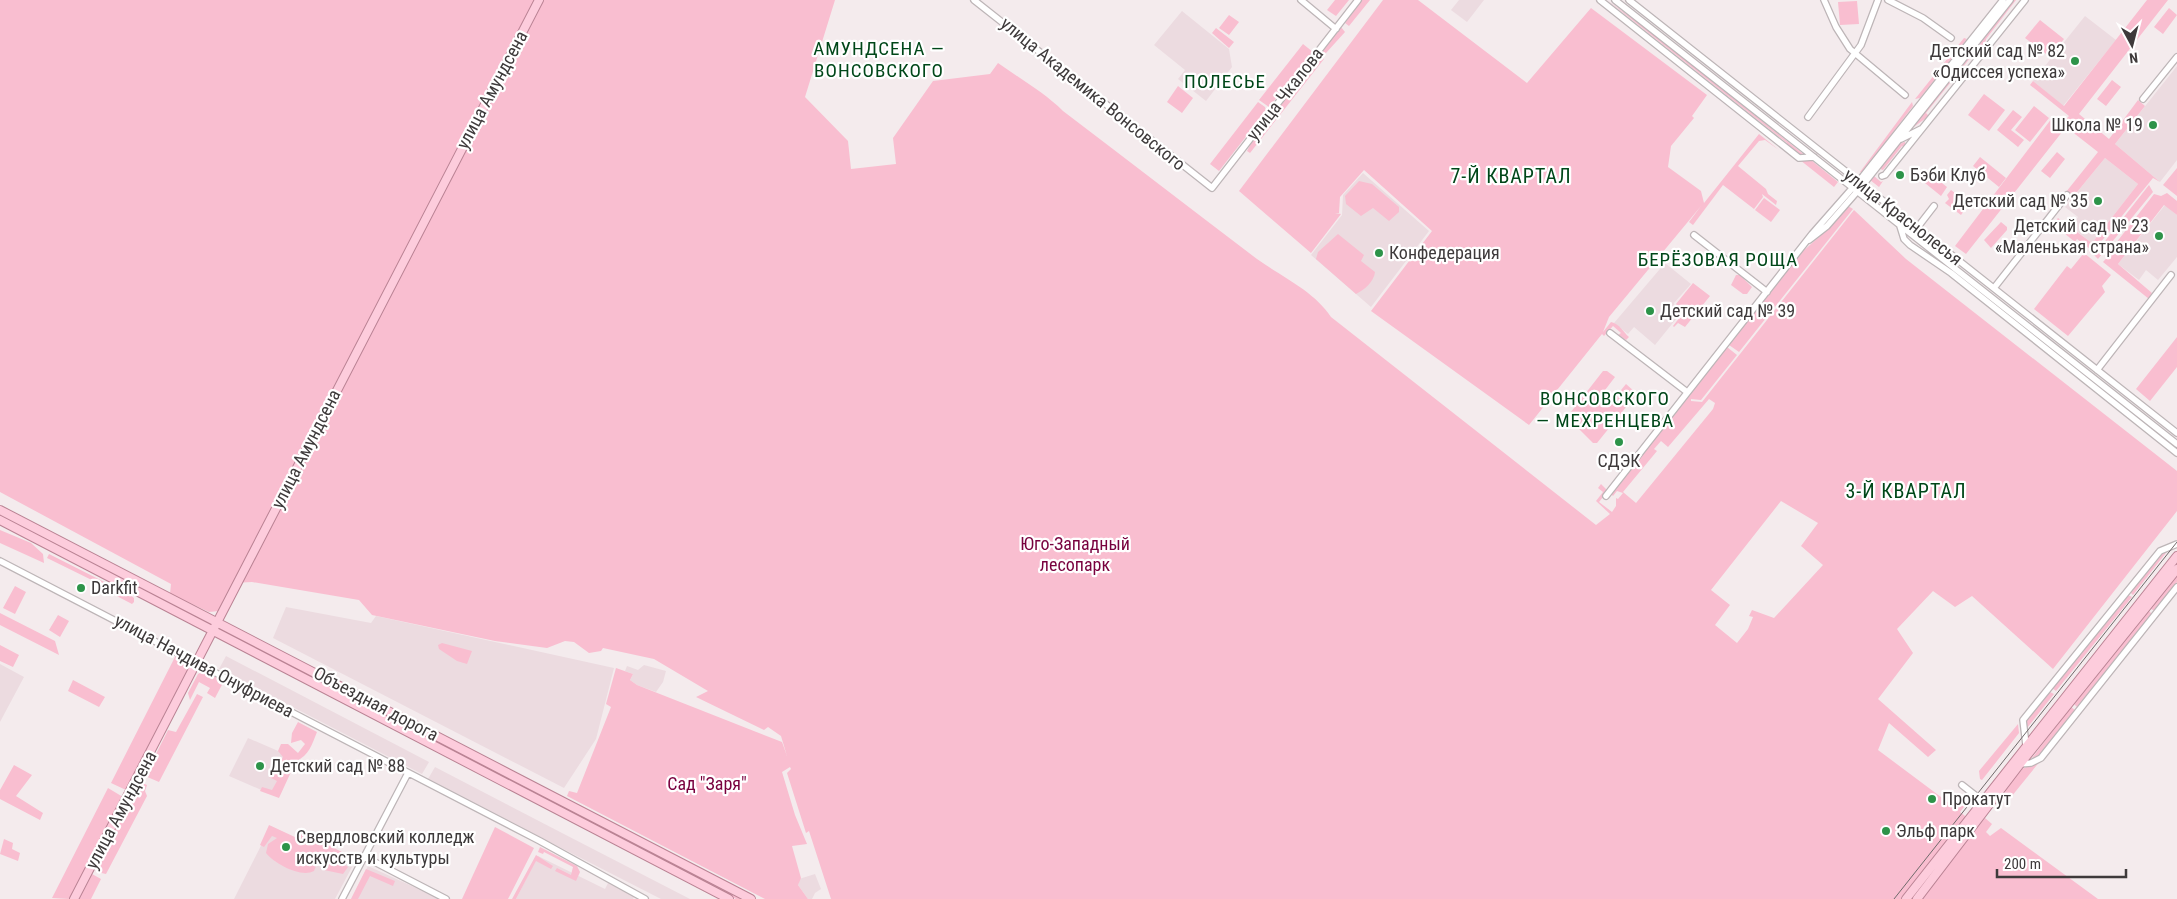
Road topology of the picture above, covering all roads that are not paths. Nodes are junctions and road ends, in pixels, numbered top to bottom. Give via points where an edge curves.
1 (539, 0) edge
2 (974, 0) edge
3 (1301, 0) edge
4 (1358, 0) edge
5 (1600, 0) edge
6 (1614, 0) edge
7 (1824, 0) edge
8 (1878, 0) edge
9 (1888, 0) edge
10 (2003, 0) edge
11 (2010, 0) edge
12 (2025, 0) edge
13 (1633, 1) edge
14 (1336, 28) junction
15 (1951, 38) dead end
16 (1854, 52) junction
17 (2177, 57) edge
18 (1905, 95) dead end
19 (2143, 99) dead end
20 (1808, 117) dead end
21 (1923, 128) junction
22 (1899, 140) junction
23 (1909, 146) junction
24 (1814, 157) junction
25 (1882, 176) dead end
26 (1860, 184) junction
27 (1212, 188) joint
28 (1854, 190) junction
29 (2067, 195) dead end
30 (1934, 206) dead end
31 (1900, 226) junction
32 (1917, 228) junction
33 (1694, 235) dead end
34 (2171, 275) dead end
35 (1994, 288) junction
36 (1767, 292) junction
37 (1610, 333) dead end
38 (2097, 370) junction
39 (1687, 392) junction
40 (2177, 433) edge
41 (2177, 444) edge
42 (2177, 453) edge
43 (1606, 496) dead end
44 (0, 510) edge
45 (0, 520) edge
46 (2177, 544) edge
47 (2177, 556) edge
48 (0, 561) edge
49 (2177, 569) edge
50 (2177, 587) edge
51 (218, 621) junction
52 (213, 631) junction
53 (198, 662) junction
54 (2026, 745) junction
55 (2020, 764) junction
56 (408, 773) junction
57 (1962, 785) dead end
58 (1985, 803) junction
59 (365, 857) junction
60 (74, 899) edge
61 (342, 899) edge
62 (446, 899) edge
63 (646, 899) edge
64 (729, 899) edge
65 (751, 899) edge
66 (1906, 899) edge
67 (1917, 899) edge

1 - 51 main road, улица Амундсена
2 - 27 street, улица Академика Вонсовского
3 - 14 street
4 - 14 street, улица Чкалова
5 - 24 street, улица Краснолесья via 1799,158
6 - 24 street, улица Краснолесья
7 - 16 street via 1836,27
8 - 16 street via 1868,30
9 - 15 street via 1923,18
10 - 26 street
11 - 22 street
12 - 21 street
13 - 26 street, улица Краснолесья
14 - 27 street, улица Чкалова
16 - 18 street
16 - 20 street
17 - 19 street
21 - 22 street
21 - 23 street
22 - 23 street
22 - 26 street
23 - 25 street
24 - 28 street, улица Краснолесья
26 - 28 street
26 - 32 street, улица Краснолесья
28 - 31 street, улица Краснолесья
28 - 36 street via 1827,226 1809,240
29 - 35 street
30 - 32 street
31 - 41 street, улица Краснолесья
31 - 42 street, улица Краснолесья via 1910,245 1951,273
32 - 35 street, улица Краснолесья
33 - 36 street
34 - 38 street
35 - 38 street, улица Краснолесья
36 - 39 street
37 - 39 street
38 - 40 street, улица Краснолесья
39 - 43 street
44 - 51 main road, Объездная дорога
45 - 52 main road, Объездная дорога
46 - 54 street via 2160,551 2023,720
47 - 54 main road
48 - 53 street, улица Начдива Онуфриева
49 - 55 main road
50 - 55 street via 2041,758
51 - 52 main road, улица Амундсена
51 - 65 main road, Объездная дорога
52 - 53 main road, улица Амундсена
52 - 64 main road, Объездная дорога
53 - 56 street, улица Начдива Онуфриева
53 - 60 main road, улица Амундсена
54 - 58 main road
55 - 58 main road
56 - 59 street
56 - 63 street, улица Начдива Онуфриева
57 - 58 street
58 - 66 main road
58 - 67 main road
59 - 61 street
59 - 62 street

